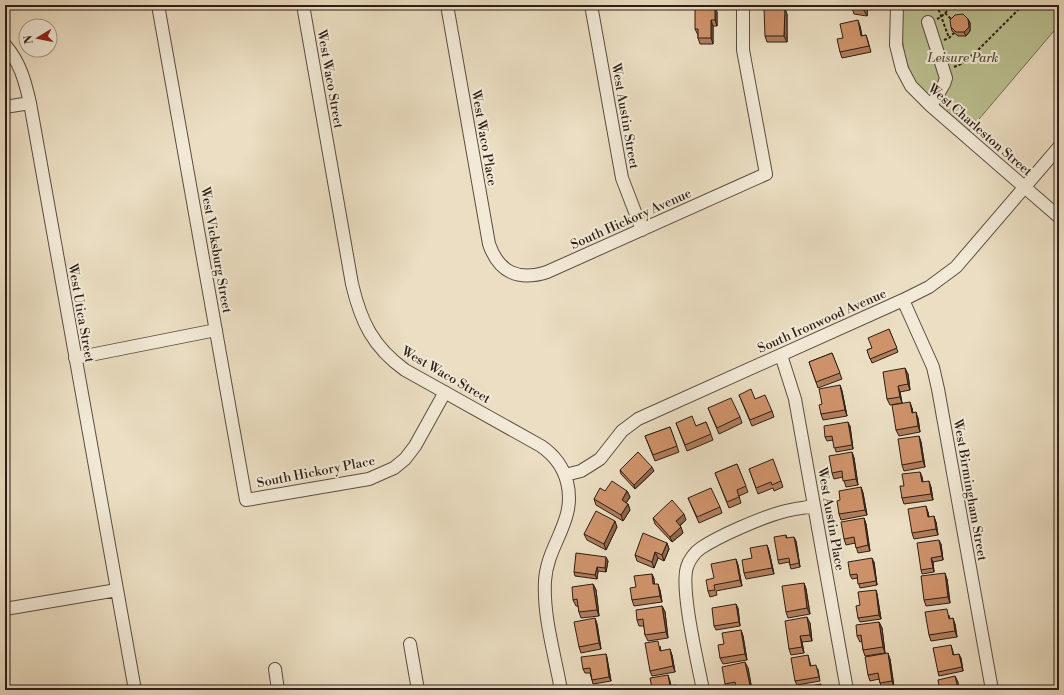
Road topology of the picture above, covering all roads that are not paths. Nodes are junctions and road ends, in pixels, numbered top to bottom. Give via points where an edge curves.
1 (158, 5) edge
2 (303, 5) edge
3 (447, 5) edge
4 (591, 5) edge
5 (743, 5) edge
6 (897, 5) edge
7 (928, 22) road end
8 (5, 45) edge
9 (30, 102) junction
10 (931, 106) junction
11 (5, 107) edge
12 (1059, 148) edge
13 (1025, 188) junction
14 (1059, 217) edge
15 (642, 230) junction
16 (506, 270) joint
17 (903, 300) junction
18 (216, 330) junction
19 (782, 355) junction
20 (75, 358) junction
21 (445, 392) junction
22 (566, 476) junction
23 (246, 500) joint
24 (814, 506) junction
25 (117, 590) junction
26 (5, 609) edge
27 (410, 644) dead end
28 (274, 669) dead end
29 (135, 690) edge
30 (278, 690) edge
31 (418, 690) edge
32 (561, 690) edge
33 (703, 690) edge
34 (847, 690) edge
35 (992, 690) edge

1 - 18 street, West Vicksburg Street
2 - 21 street, West Waco Street via 352,284 361,316 368,331 390,359
3 - 16 street, West Waco Place via 489,244 496,260
4 - 15 street, West Austin Street via 622,178
5 - 15 street, South Hickory Avenue via 743,50 766,174
6 - 10 street, West Charleston Street via 895,34 898,57 911,86
7 - 10 street via 946,78
8 - 9 street, West Utica Street via 20,67
9 - 11 street
9 - 20 street, West Utica Street
10 - 13 street, West Charleston Street
12 - 13 street, South Ironwood Avenue
13 - 14 street, West Charleston Street
13 - 17 street, South Ironwood Avenue via 956,267 929,287
15 - 16 street, South Hickory Avenue via 538,274 518,274
17 - 19 street, South Ironwood Avenue
17 - 35 street, West Birmingham Street via 933,367
18 - 20 street
18 - 23 street, West Vicksburg Street
19 - 22 street, South Ironwood Avenue via 638,419 622,431 600,459 581,471
19 - 24 street, West Austin Place via 795,399
20 - 25 street, West Utica Street
21 - 22 street, West Waco Street via 541,446 556,458
21 - 23 street, South Hickory Place via 415,446 394,468 369,479
22 - 32 street, West Waco Street via 569,493 568,514 550,555 545,581 547,613
24 - 33 street via 766,518 700,548 691,559 687,567 685,586
24 - 34 street, West Austin Place
25 - 26 street
25 - 29 street, West Utica Street
27 - 31 street
28 - 30 street

